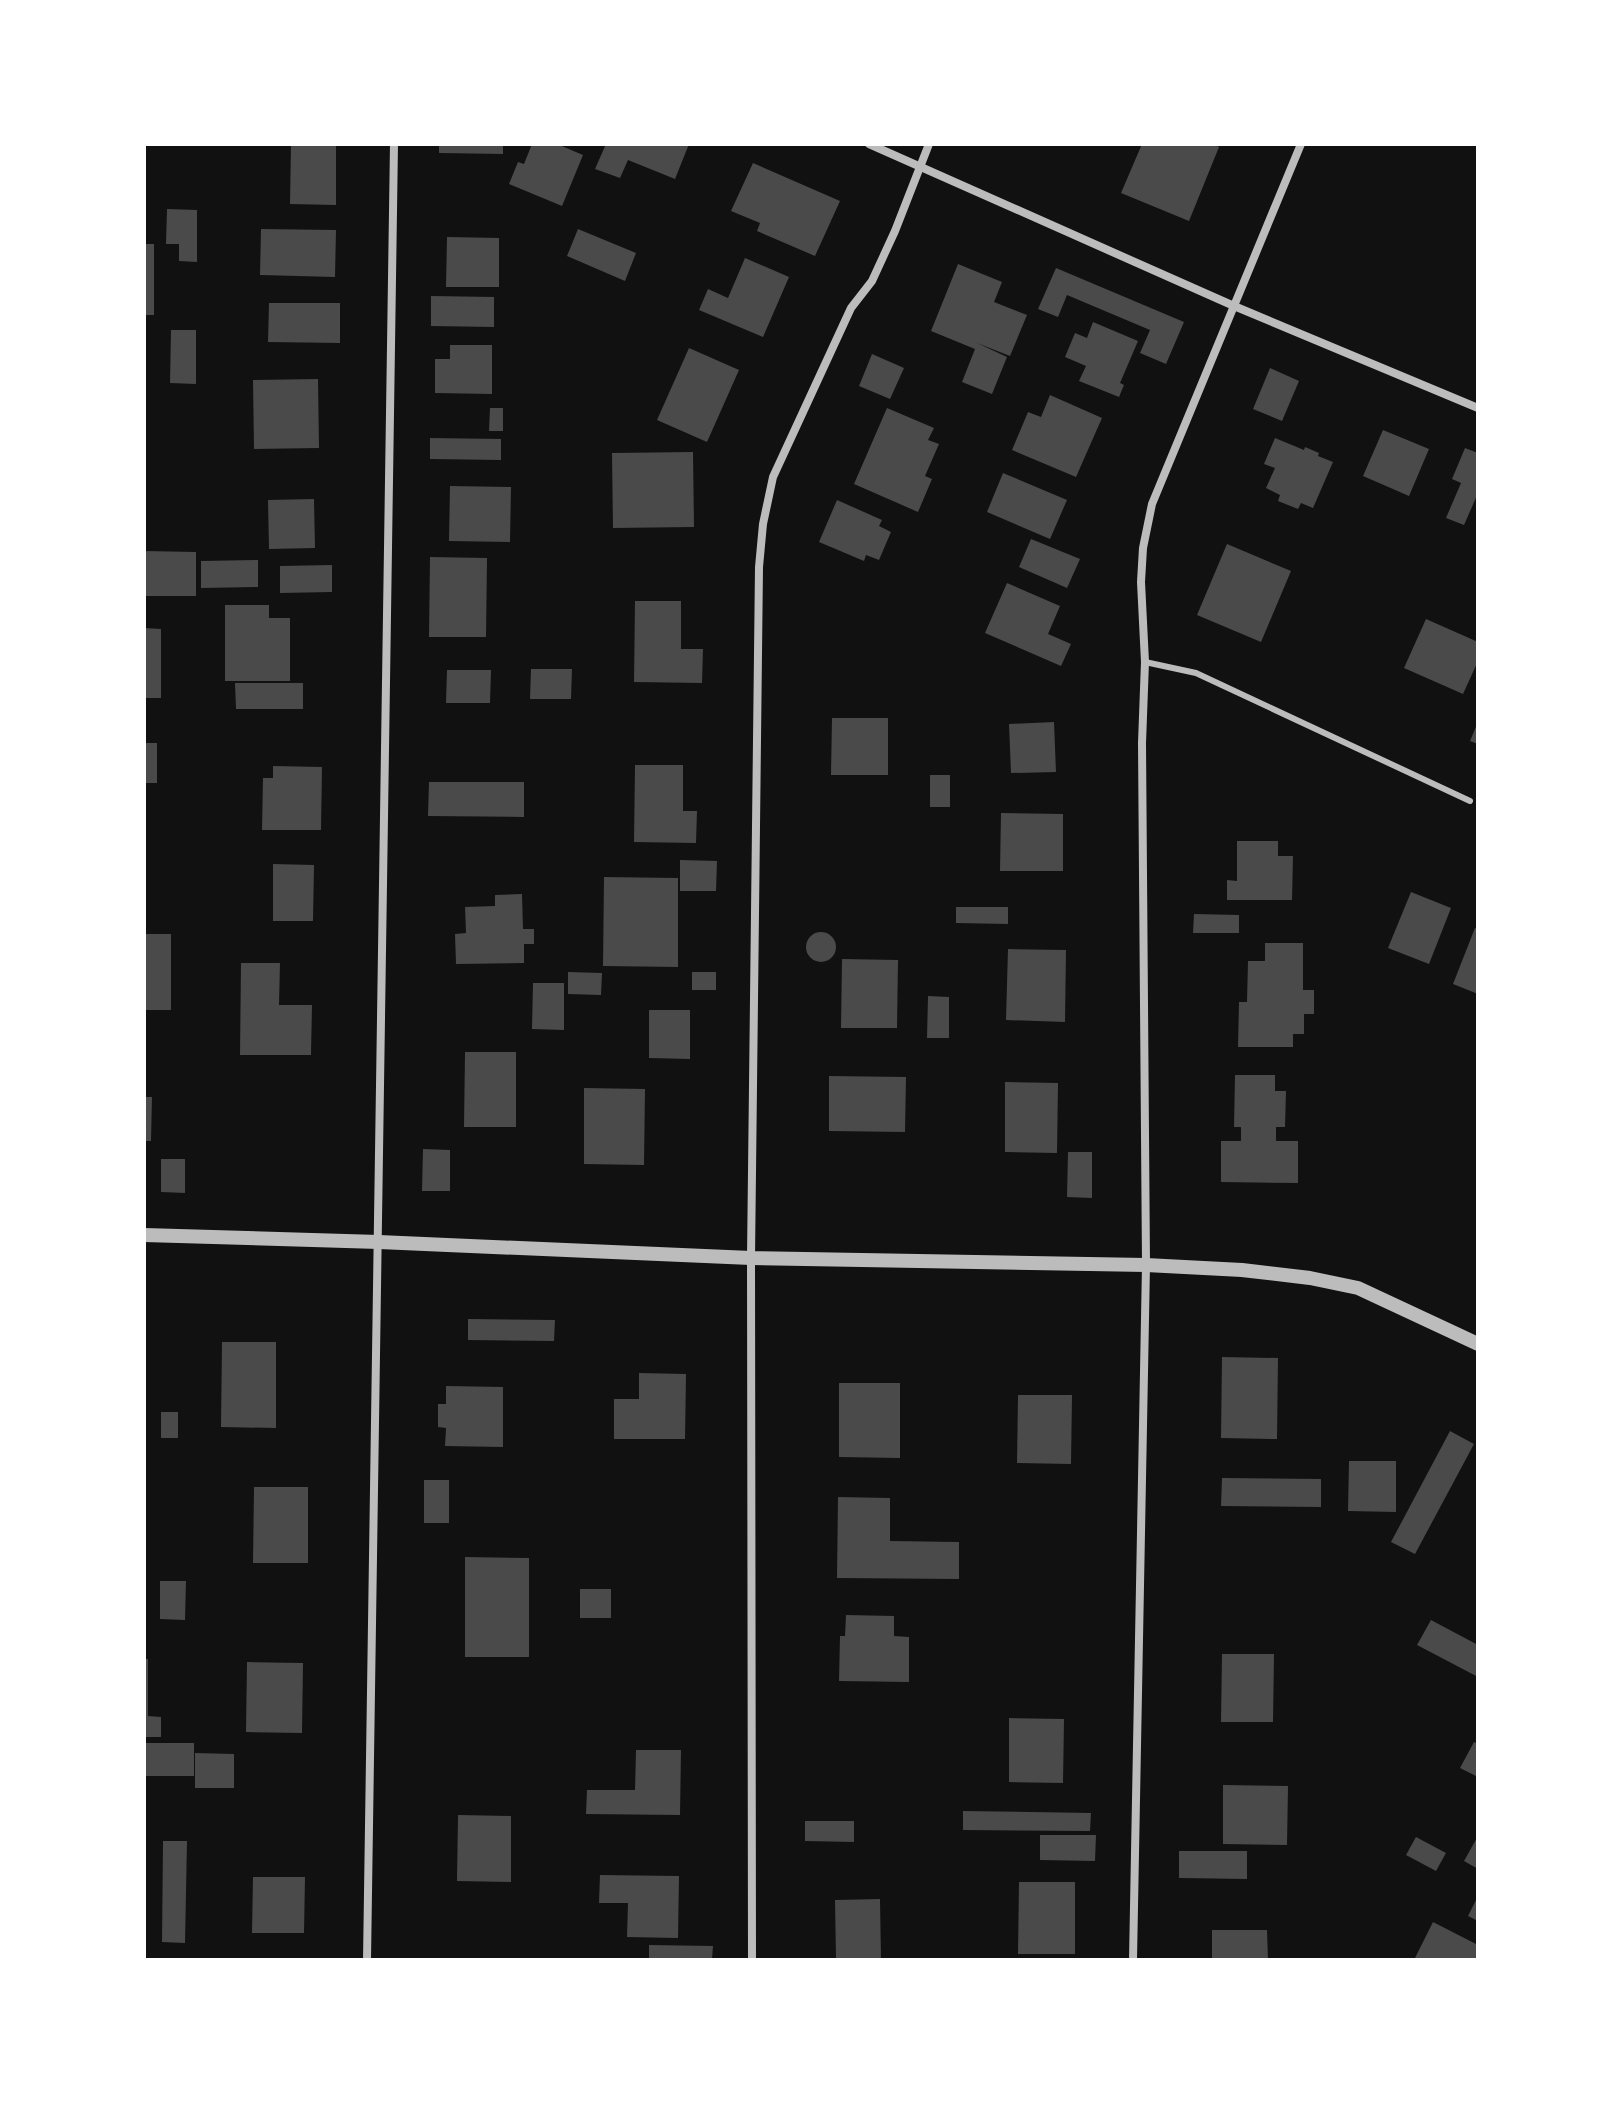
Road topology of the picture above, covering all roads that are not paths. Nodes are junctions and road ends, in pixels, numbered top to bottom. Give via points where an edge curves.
1 (394, 144) edge
2 (869, 144) edge
3 (929, 144) edge
4 (1301, 144) edge
5 (920, 165) junction
6 (1234, 306) junction
7 (1478, 408) edge
8 (1145, 662) junction
9 (1470, 801) dead end
10 (144, 1235) edge
11 (379, 1242) junction
12 (751, 1258) junction
13 (1146, 1265) junction
14 (1478, 1344) edge
15 (367, 1960) edge
16 (752, 1960) edge
17 (1133, 1960) edge

1 - 11 street
2 - 5 street
3 - 5 street
4 - 6 street
5 - 6 street
5 - 12 street via 872,281 851,308 773,477 763,524
6 - 7 street
6 - 8 street via 1152,504 1141,582
8 - 9 lane via 1196,673
8 - 13 street
10 - 11 street
11 - 12 street
11 - 15 street
12 - 13 street
12 - 16 street
13 - 14 street via 1283,1275 1358,1288
13 - 17 street

